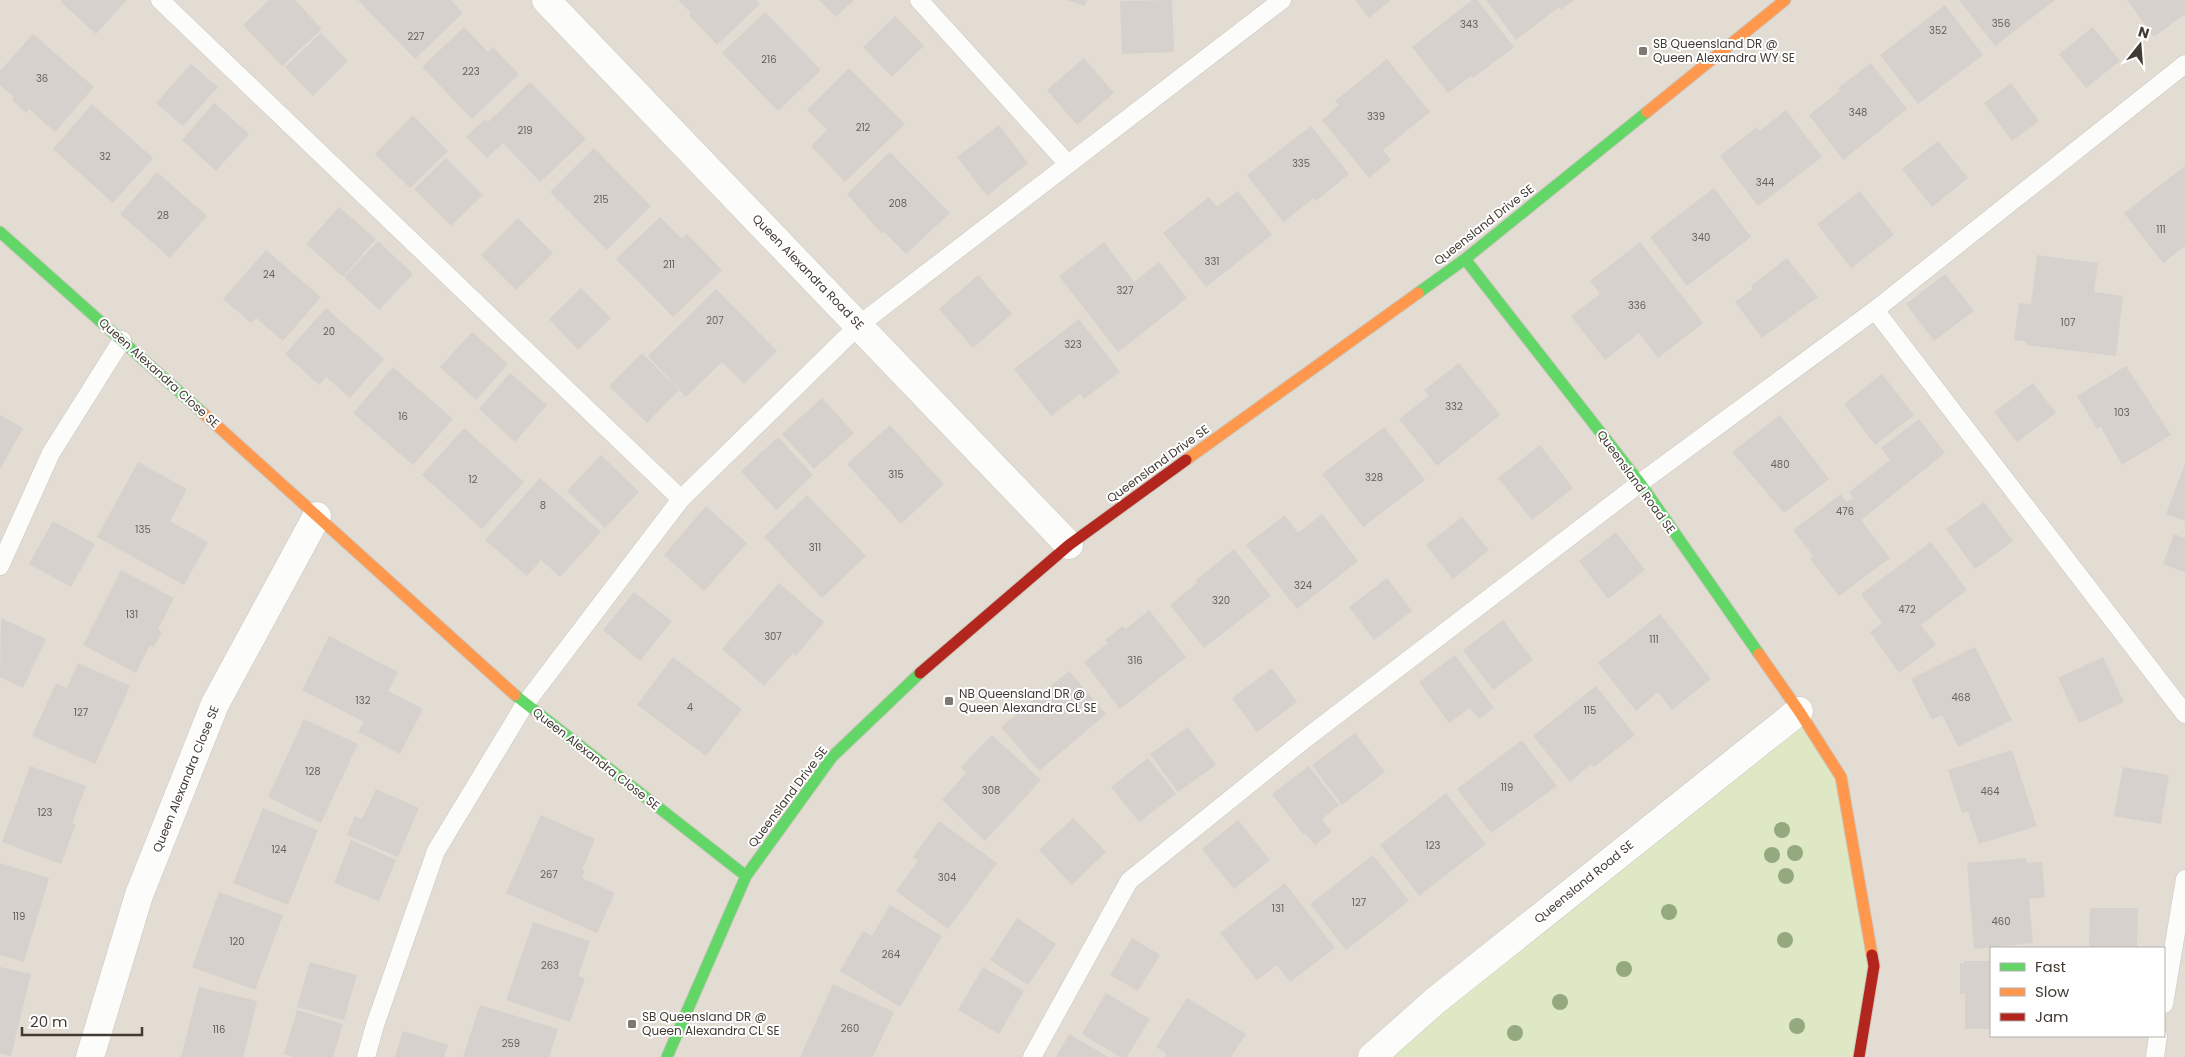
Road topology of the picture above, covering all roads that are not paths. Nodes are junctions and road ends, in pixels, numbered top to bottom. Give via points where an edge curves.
1 (160, 0) edge
2 (546, 0) edge
3 (920, 0) edge
4 (1282, 0) edge
5 (1785, 0) edge
6 (2185, 64) edge
7 (1068, 164) junction
8 (0, 232) edge
9 (1465, 260) junction
10 (1875, 310) junction
11 (858, 325) junction
12 (122, 340) junction
13 (1640, 483) junction
14 (681, 499) junction
15 (316, 516) junction
16 (1069, 545) junction
17 (0, 566) edge
18 (525, 704) junction
19 (1799, 711) junction
20 (2185, 714) edge
21 (746, 876) junction
22 (2185, 879) edge
23 (2165, 998) edge
24 (2158, 1037) edge
25 (90, 1057) edge
26 (366, 1057) edge
27 (667, 1057) edge
28 (1032, 1057) edge
29 (1372, 1057) edge
30 (1859, 1057) edge
31 (2155, 1057) edge

1 - 14 lane
2 - 11 street, Queen Alexandra Road SE
3 - 7 lane
4 - 7 lane
5 - 9 street, Queensland Drive SE
6 - 10 lane
7 - 11 lane
8 - 12 street, Queen Alexandra Close SE
9 - 13 street, Queensland Road SE
9 - 16 street, Queensland Drive SE
10 - 13 lane
10 - 20 lane
11 - 14 lane
11 - 16 street, Queen Alexandra Road SE
12 - 15 street, Queen Alexandra Close SE
12 - 17 lane via 51,453
13 - 19 street, Queensland Road SE
13 - 28 lane via 1305,739 1129,881
14 - 18 lane
15 - 18 street, Queen Alexandra Close SE
15 - 25 street, Queen Alexandra Close SE via 215,704 139,895
16 - 21 street, Queensland Drive SE via 900,690 832,757
18 - 21 street, Queen Alexandra Close SE
18 - 26 lane via 436,851
19 - 29 street, Queensland Road SE via 1435,1001
19 - 30 street, Queensland Road SE via 1841,777 1874,966
21 - 27 street, Queensland Drive SE
22 - 23 lane
24 - 31 lane

